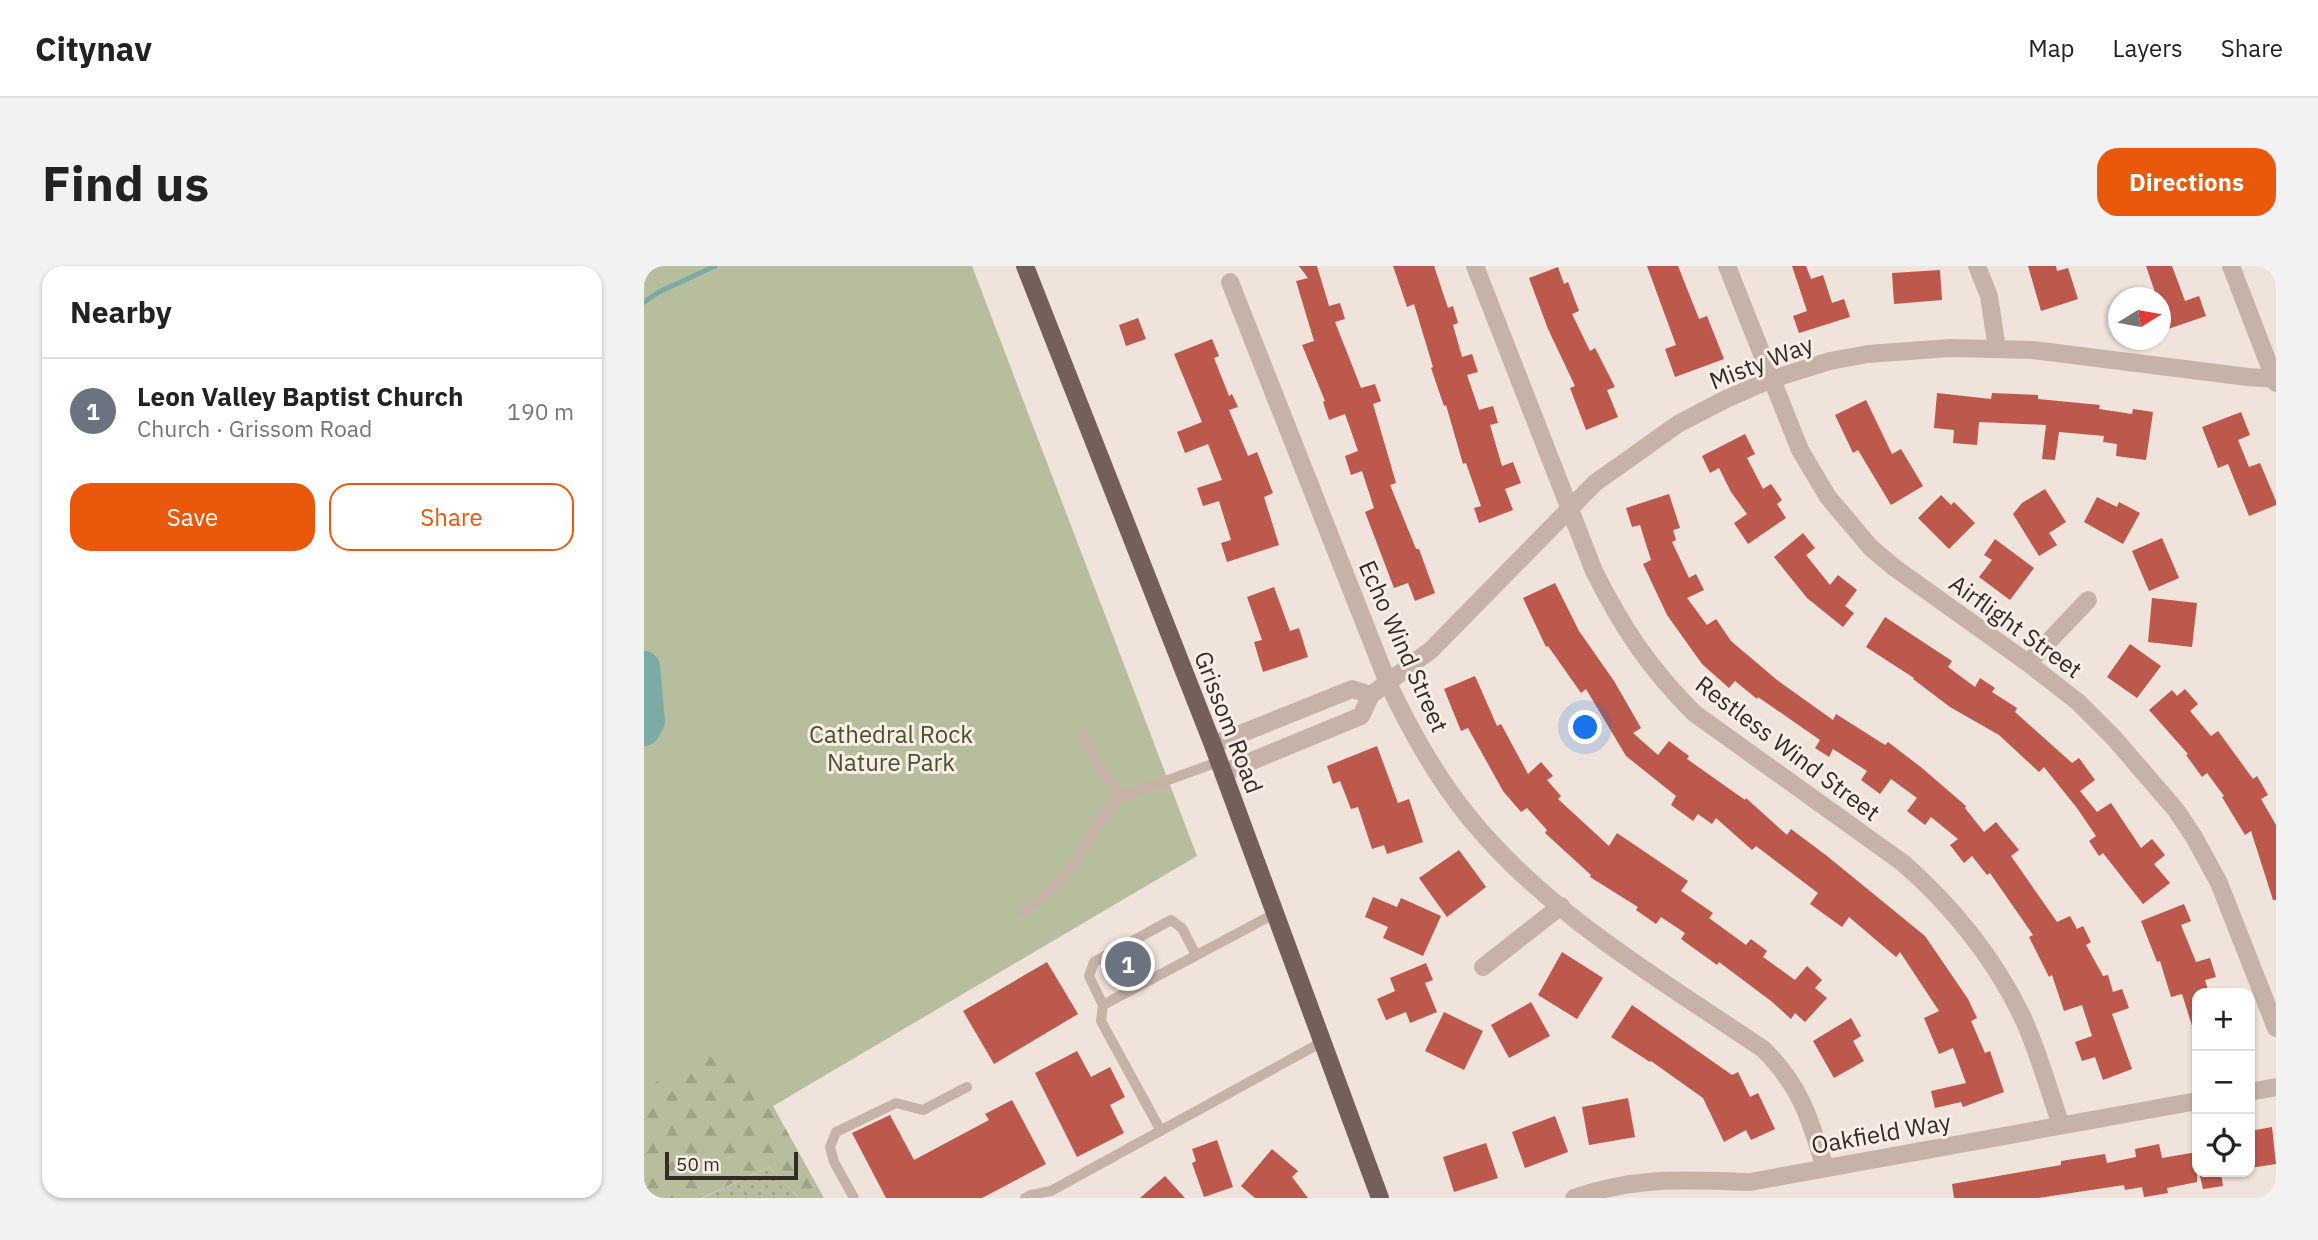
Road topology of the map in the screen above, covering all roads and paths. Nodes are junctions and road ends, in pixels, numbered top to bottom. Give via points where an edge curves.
1 (1025, 266) edge
2 (1475, 266) edge
3 (1727, 266) edge
4 (1978, 266) edge
5 (2231, 266) edge
6 (1230, 282) dead end
7 (1997, 349) junction
8 (1772, 379) junction
9 (2276, 381) edge
10 (1569, 509) junction
11 (2088, 600) dead end
12 (2028, 663) junction
13 (1388, 684) junction
14 (1371, 695) junction
15 (1083, 733) dead end
16 (1218, 760) junction
17 (1121, 797) junction
18 (1561, 906) junction
19 (1023, 912) dead end
20 (1274, 914) junction
21 (1196, 956) junction
22 (1483, 967) dead end
23 (1103, 1005) junction
24 (2276, 1028) edge
25 (1322, 1042) junction
26 (967, 1087) dead end
27 (2276, 1087) edge
28 (2255, 1091) edge
29 (2192, 1102) edge
30 (2061, 1125) junction
31 (1161, 1131) junction
32 (1825, 1168) junction
33 (854, 1198) edge
34 (1024, 1198) edge
35 (1380, 1198) edge
36 (1574, 1198) edge

1 - 16 main road, Grissom Road
2 - 10 street, Restless Wind Street
3 - 8 street, Airflight Street
4 - 7 street via 1989,296
5 - 9 street
6 - 13 street, Echo Wind Street
7 - 8 street, Misty Way via 1868,354
7 - 9 street, Misty Way
8 - 10 street, Misty Way via 1678,424 1595,482
8 - 12 street, Airflight Street via 1805,458 1850,524 1895,568
10 - 13 street, Misty Way via 1431,650
10 - 30 street, Restless Wind Street via 1616,615 1669,688 1722,734 1903,863 1983,949 2022,1017
11 - 12 street
12 - 24 street, Airflight Street via 2078,702 2182,819 2219,883
13 - 14 street, Misty Way
13 - 18 street, Echo Wind Street via 1436,773 1468,816 1505,857
14 - 16 street via 1352,689
14 - 16 street, Misty Way via 1362,716
15 - 17 lane
16 - 17 lane
16 - 20 main road, Grissom Road
17 - 19 lane via 1108,807 1056,886
18 - 22 street
18 - 32 street, Echo Wind Street via 1763,1049 1782,1068 1804,1105
20 - 21 lane
20 - 25 main road, Grissom Road
21 - 23 lane
21 - 23 lane via 1182,928 1171,920 1094,962 1089,976
23 - 31 lane via 1101,1021
25 - 31 lane
25 - 35 main road, Grissom Road
26 - 33 lane via 923,1110 896,1103 836,1132 830,1147
27 - 28 street
29 - 30 street, Oakfield Way
30 - 32 street, Oakfield Way
31 - 34 lane via 1051,1191
32 - 36 street, Oakfield Way via 1750,1182 1642,1181

